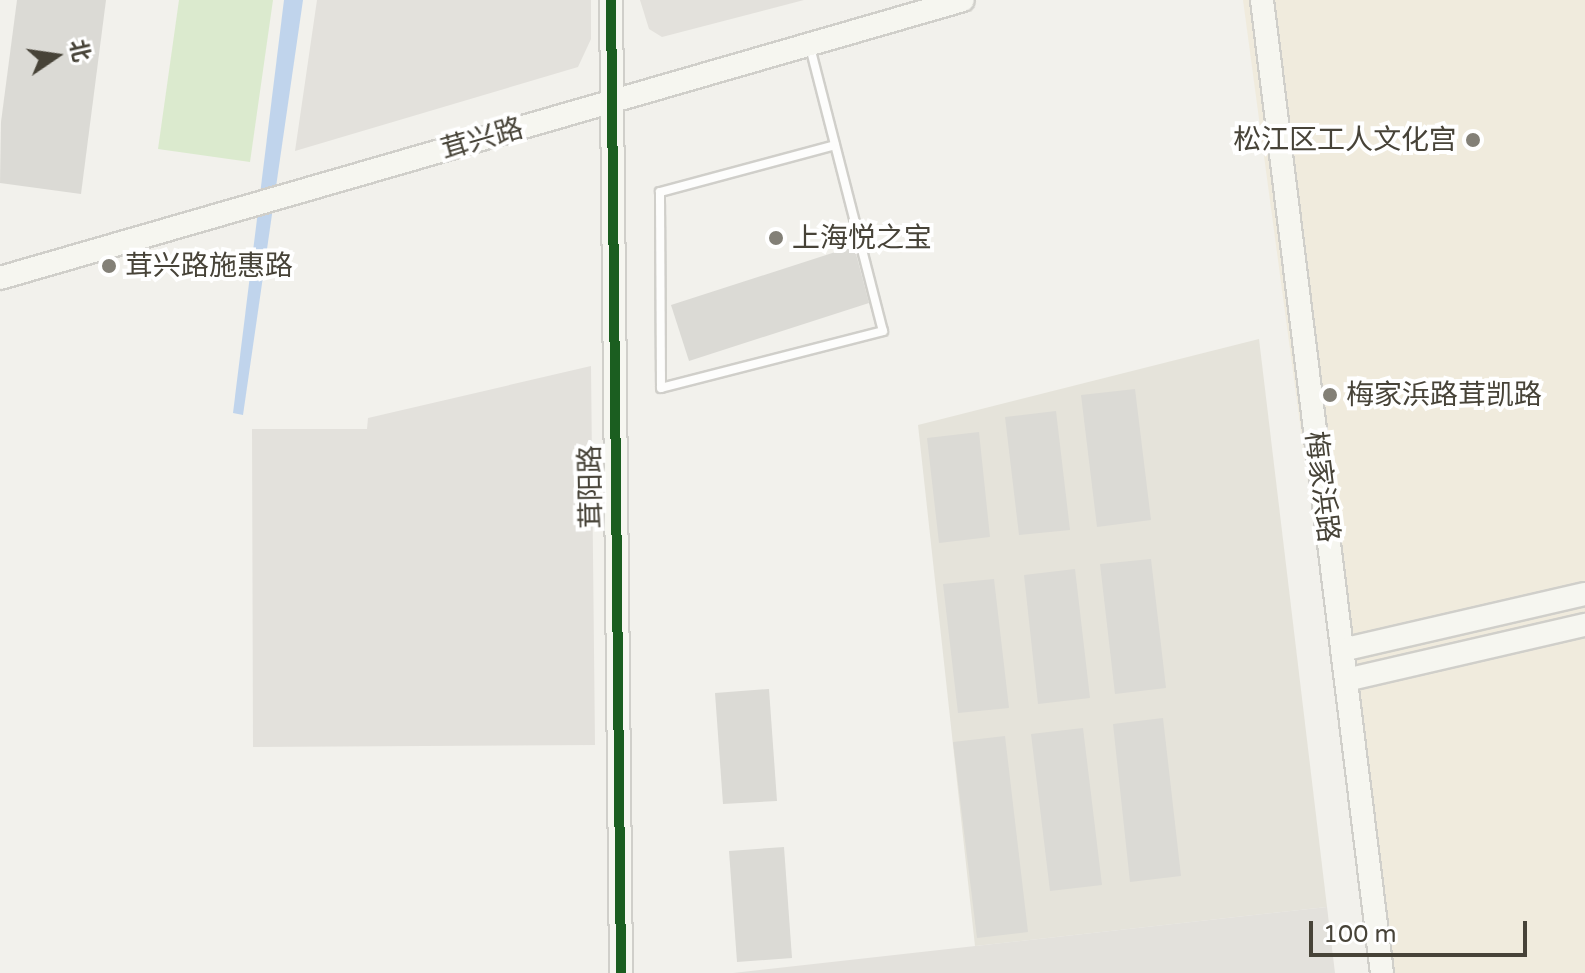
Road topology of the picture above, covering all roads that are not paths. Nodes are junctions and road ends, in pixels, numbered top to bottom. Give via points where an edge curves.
1 (611, 0) edge
2 (963, 0) edge
3 (1262, 0) edge
4 (810, 44) junction
5 (610, 102) junction
6 (835, 145) junction
7 (0, 278) edge
8 (1585, 594) edge
9 (1585, 625) edge
10 (1342, 650) junction
11 (1346, 680) junction
12 (621, 973) edge
13 (1382, 973) edge

1 - 5 main road, 茸阳路
2 - 4 main road, 茸兴路
3 - 10 main road, 梅家浜路
4 - 5 main road, 茸兴路
4 - 6 lane
5 - 7 main road, 茸兴路
5 - 12 main road, 茸阳路
6 - 6 lane via 883,331 661,388 660,192
8 - 10 main road
9 - 11 main road
10 - 11 main road, 梅家浜路
11 - 13 main road, 梅家浜路

